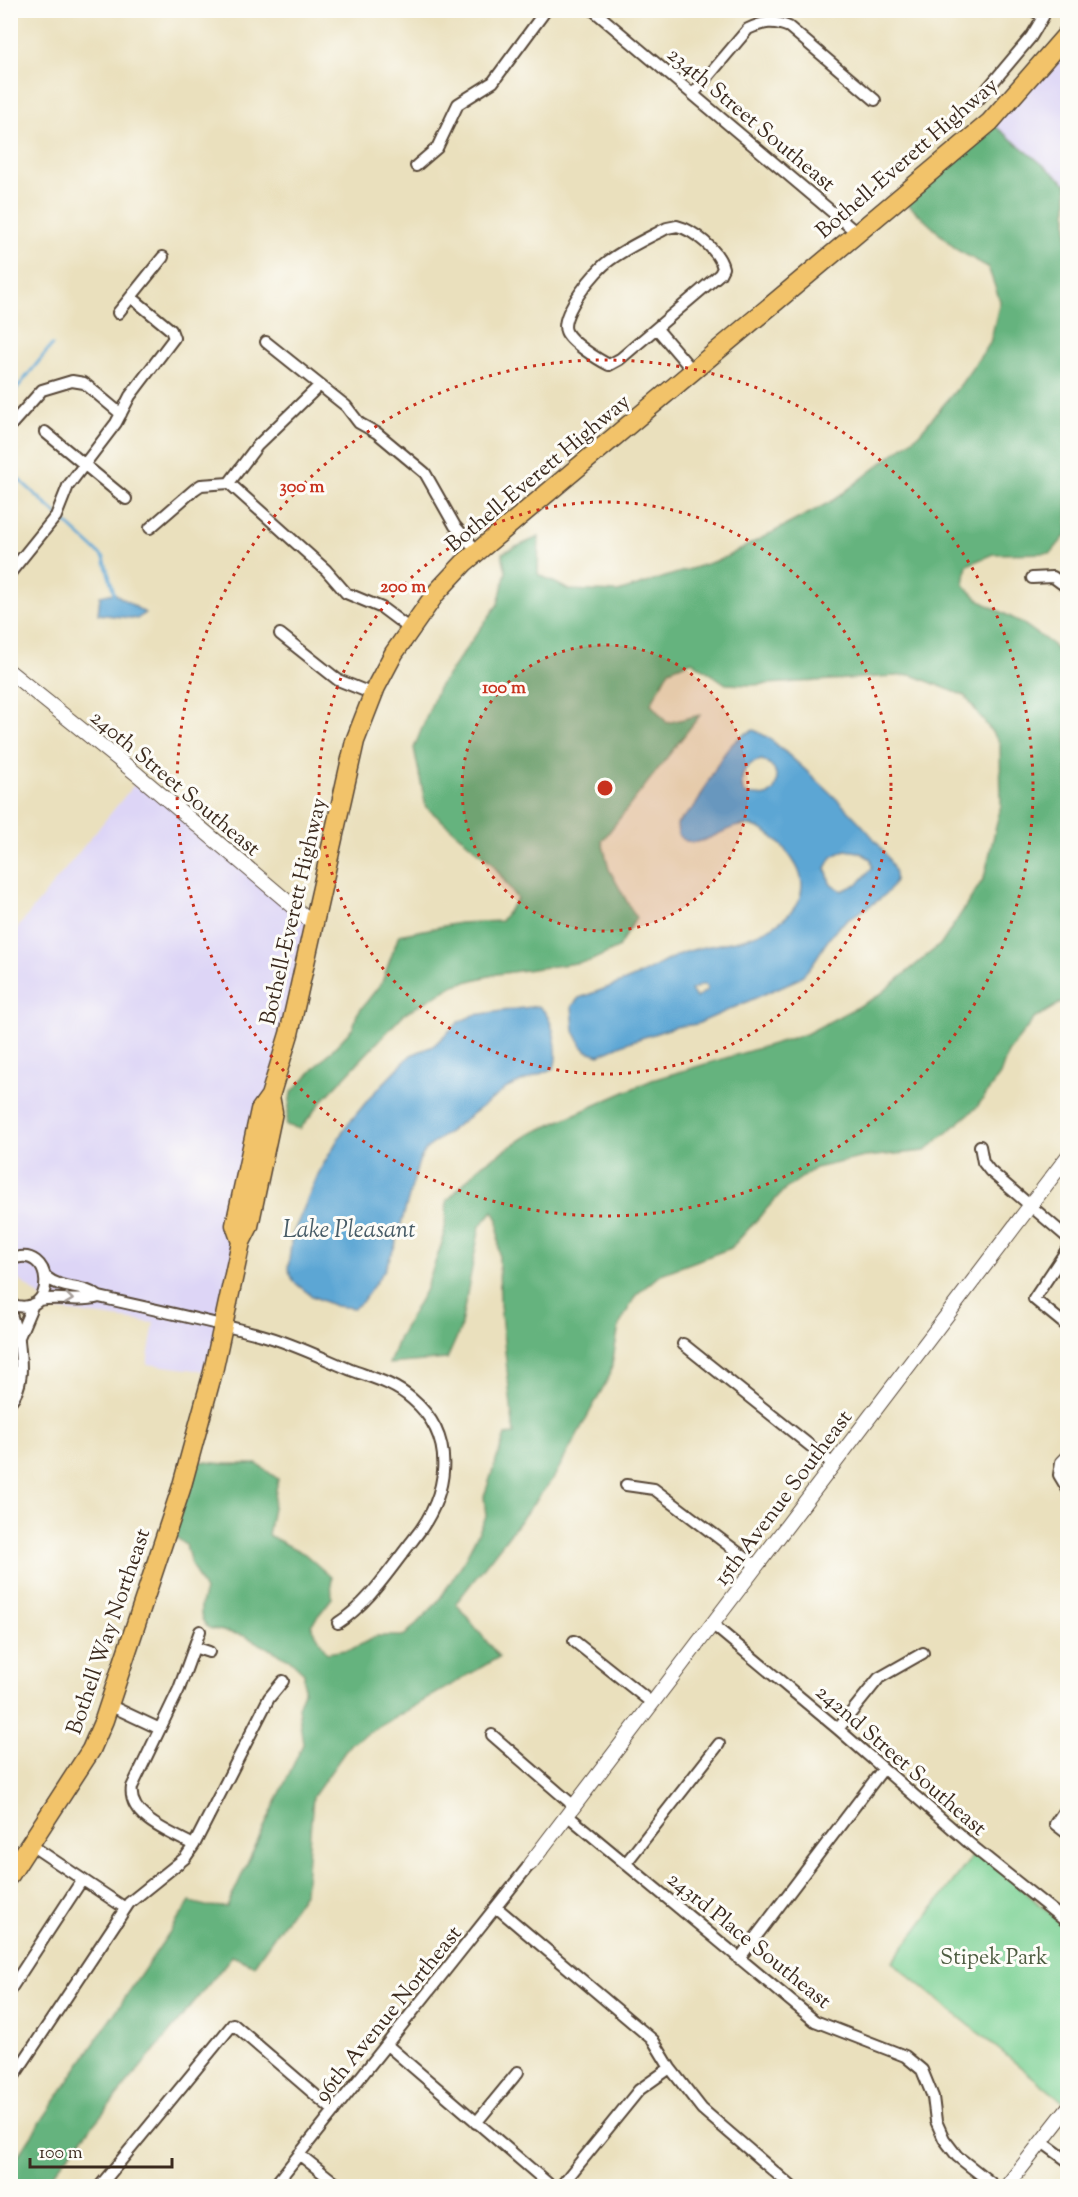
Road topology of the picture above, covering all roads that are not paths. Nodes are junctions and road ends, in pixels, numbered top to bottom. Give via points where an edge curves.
1 (546, 10) edge
2 (592, 10) edge
3 (1038, 14) edge
4 (1068, 33) edge
5 (694, 93) junction
6 (875, 100) dead end
7 (978, 100) dead end
8 (416, 166) dead end
9 (857, 233) junction
10 (163, 257) dead end
11 (131, 297) junction
12 (118, 313) dead end
13 (657, 329) junction
14 (266, 342) dead end
15 (693, 371) junction
16 (320, 385) junction
17 (121, 414) junction
18 (10, 426) edge
19 (45, 432) dead end
20 (84, 465) junction
21 (229, 483) junction
22 (126, 499) dead end
23 (150, 528) dead end
24 (478, 552) junction
25 (10, 573) edge
26 (1032, 578) dead end
27 (1068, 588) edge
28 (410, 628) junction
29 (280, 634) dead end
30 (11, 674) edge
31 (373, 694) junction
32 (314, 924) junction
33 (980, 1146) dead end
34 (1068, 1156) edge
35 (1030, 1204) junction
36 (1068, 1238) edge
37 (1068, 1248) edge
38 (10, 1260) edge
39 (46, 1277) junction
40 (99, 1297) junction
41 (36, 1302) junction
42 (10, 1304) edge
43 (10, 1311) edge
44 (223, 1325) junction
45 (1068, 1327) edge
46 (16, 1340) edge
47 (683, 1344) dead end
48 (10, 1402) edge
49 (1068, 1455) edge
50 (833, 1464) junction
51 (626, 1485) dead end
52 (180, 1489) joint
53 (1068, 1490) edge
54 (756, 1566) junction
55 (338, 1623) dead end
56 (712, 1624) junction
57 (200, 1631) dead end
58 (574, 1641) dead end
59 (194, 1647) junction
60 (209, 1652) dead end
61 (923, 1653) dead end
62 (283, 1681) dead end
63 (652, 1703) junction
64 (109, 1705) junction
65 (838, 1728) junction
66 (160, 1729) junction
67 (492, 1735) dead end
68 (719, 1744) dead end
69 (882, 1770) junction
70 (1068, 1805) edge
71 (571, 1811) junction
72 (1068, 1834) edge
73 (31, 1845) junction
74 (194, 1845) junction
75 (626, 1863) junction
76 (531, 1864) joint
77 (10, 1875) edge
78 (82, 1880) junction
79 (496, 1907) junction
80 (125, 1908) junction
81 (1066, 1920) edge
82 (739, 1959) junction
83 (10, 1990) edge
84 (387, 2044) junction
85 (670, 2068) junction
86 (518, 2072) dead end
87 (10, 2082) edge
88 (1068, 2108) edge
89 (334, 2111) junction
90 (476, 2123) junction
91 (1042, 2142) junction
92 (299, 2154) junction
93 (1068, 2161) edge
94 (100, 2187) edge
95 (274, 2187) edge
96 (339, 2187) edge
97 (551, 2187) edge
98 (561, 2187) edge
99 (791, 2187) edge
100 (995, 2187) edge
101 (1007, 2187) edge

1 - 8 street via 493,82 458,104 437,148
2 - 5 street, 234th Street Southeast
3 - 7 street via 1031,37
4 - 9 main road, Bothell-Everett Highway via 990,122
5 - 6 street via 748,29 767,22 789,27
5 - 9 street, 234th Street Southeast
9 - 15 main road, Bothell-Everett Highway
10 - 11 street
11 - 12 street
11 - 17 street via 171,330 174,338
13 - 13 street via 723,268 721,260 686,228 667,228 600,268 564,323 566,333 609,365
13 - 15 street
14 - 16 street
15 - 24 main road, Bothell-Everett Highway
16 - 21 street via 257,446
16 - 24 street via 346,406 359,423 425,473 455,526
17 - 18 street via 78,380 42,390
17 - 20 street
19 - 20 street
20 - 22 street
20 - 25 street via 68,486 58,512
21 - 23 street via 201,485
21 - 28 street via 326,570 345,593 382,608
24 - 28 main road, Bothell-Everett Highway via 436,593
26 - 27 street via 1053,577
28 - 31 main road, Bothell-Everett Highway
29 - 31 street via 338,680
30 - 32 street, 240th Street Southeast
31 - 32 main road, Bothell-Everett Highway via 355,741
32 - 44 main road, Bothell-Everett Highway via 289,1034 270,1096 260,1110 236,1225 241,1242
33 - 35 street via 983,1162 990,1171
34 - 35 street, 15th Avenue Southeast
35 - 36 street
35 - 50 street, 15th Avenue Southeast
37 - 45 street via 1034,1299
38 - 39 street via 31,1259
39 - 40 street via 65,1288 89,1289
39 - 41 street via 44,1293
41 -> 40 street via 54,1297 85,1301
40 - 44 street
41 - 42 street via 25,1307
41 - 46 street
43 - 46 street
44 - 52 main road, Bothell-Everett Highway
44 - 55 street via 264,1336 385,1382 414,1400 438,1436 444,1471 441,1491 430,1516 358,1610
46 - 48 street via 21,1374
47 - 50 street
49 - 53 street via 1061,1462 1059,1475
50 - 54 street, 15th Avenue Southeast
51 - 54 street via 654,1489
52 - 64 main road, Bothell Way Northeast
54 - 56 street, 15th Avenue Southeast
56 - 63 street, 15th Avenue Southeast
56 - 65 street, 242nd Street Southeast
57 - 59 street
58 - 63 street
59 - 60 street
59 - 66 street
61 - 65 street via 879,1678
62 - 74 street via 269,1698
63 - 71 street, 15th Avenue Southeast
64 - 66 street
64 - 73 main road, Bothell Way Northeast via 91,1750
65 - 69 street, 242nd Street Southeast
66 - 74 street via 132,1787 133,1806
67 - 71 street, 243rd Place Southeast
68 - 75 street
69 - 81 street, 242nd Street Southeast
69 - 82 street
70 - 72 street via 1055,1824
71 - 75 street, 243rd Place Southeast
71 - 76 street, 15th Avenue Southeast
73 - 77 main road, Bothell Way Northeast
73 - 78 street
74 - 80 street via 185,1858
75 - 82 street, 243rd Place Southeast
76 - 79 street, 96th Avenue Northeast
78 - 80 street
78 - 83 street
79 - 84 street, 96th Avenue Northeast
79 - 85 street via 653,2040
80 - 87 street
82 - 100 street, 243rd Place Southeast via 815,2021 905,2056 922,2070 944,2139 957,2156
84 - 89 street, 96th Avenue Northeast
84 - 90 street
85 - 98 street via 639,2090
85 - 99 street via 702,2109
86 - 90 street
88 - 91 street
89 - 92 street, 96th Avenue Northeast
89 - 94 street via 233,2024
90 - 97 street
91 - 93 street
91 - 101 street
92 - 95 street, 96th Avenue Northeast
92 - 96 street

